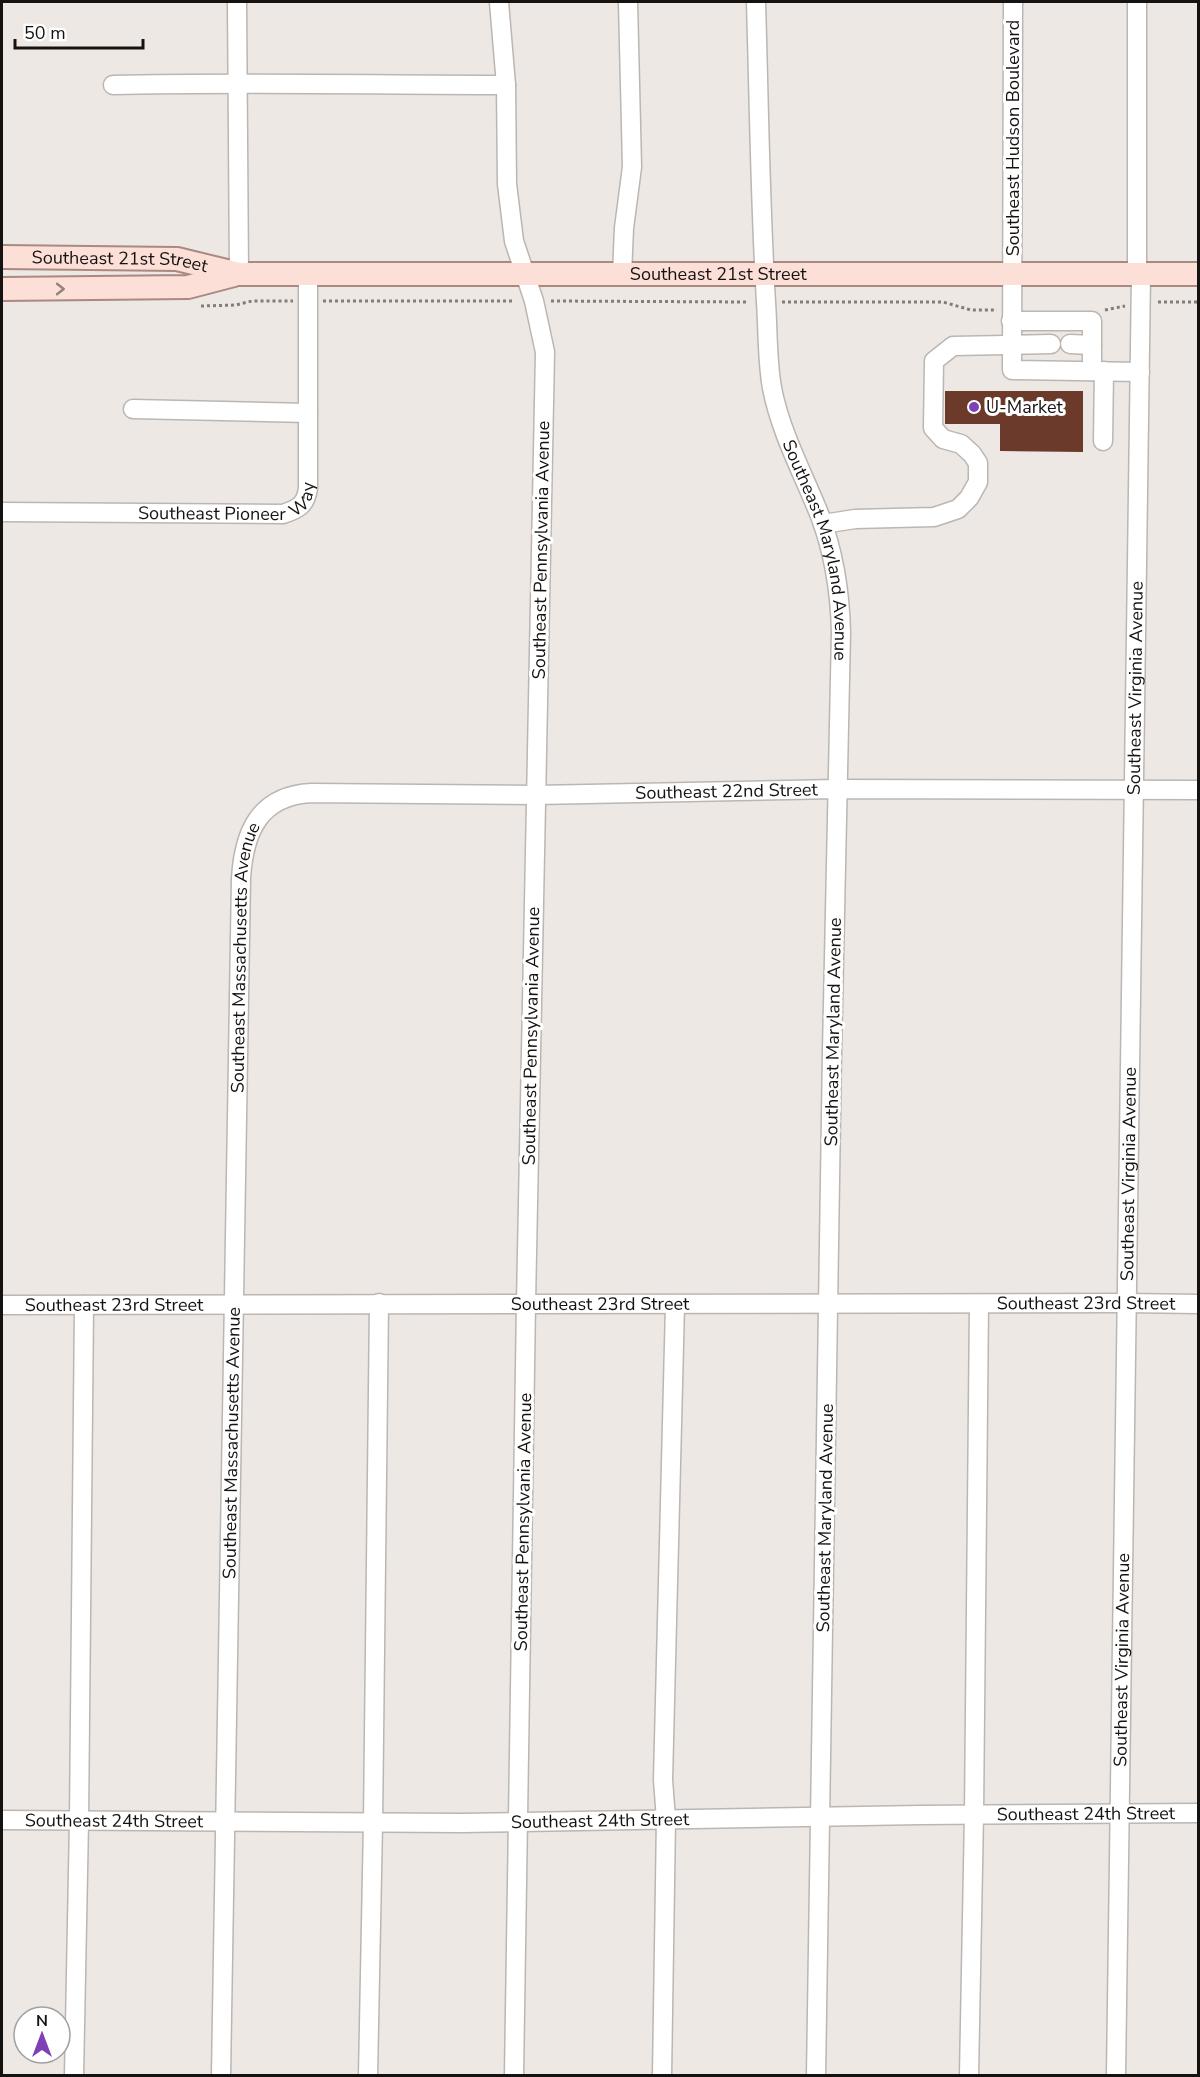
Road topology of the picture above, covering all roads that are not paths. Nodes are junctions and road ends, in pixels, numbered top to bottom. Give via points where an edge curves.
1 (237, 2) edge
2 (499, 2) edge
3 (628, 2) edge
4 (756, 2) edge
5 (1013, 2) edge
6 (1137, 2) edge
7 (238, 82) junction
8 (113, 85) dead end
9 (506, 85) junction
10 (2, 257) edge
11 (763, 273) junction
12 (239, 274) junction
13 (308, 274) junction
14 (525, 274) junction
15 (622, 274) junction
16 (1198, 274) edge
17 (1014, 275) junction
18 (1139, 275) junction
19 (2, 289) edge
20 (1011, 315) junction
21 (1012, 344) junction
22 (1051, 344) dead end
23 (1070, 344) dead end
24 (1092, 345) junction
25 (1098, 371) junction
26 (1140, 372) junction
27 (133, 409) dead end
28 (308, 413) junction
29 (1103, 441) dead end
30 (2, 512) edge
31 (823, 525) junction
32 (837, 789) junction
33 (1133, 790) junction
34 (1198, 790) edge
35 (536, 795) junction
36 (261, 815) joint
37 (379, 1303) junction
38 (526, 1303) junction
39 (1126, 1303) junction
40 (233, 1304) junction
41 (829, 1304) junction
42 (979, 1304) junction
43 (1198, 1304) edge
44 (2, 1305) edge
45 (84, 1305) junction
46 (675, 1305) junction
47 (1198, 1813) edge
48 (1121, 1814) junction
49 (974, 1815) junction
50 (820, 1816) junction
51 (666, 1819) junction
52 (2, 1820) edge
53 (79, 1821) junction
54 (225, 1822) junction
55 (518, 1822) junction
56 (373, 1823) junction
57 (74, 2076) edge
58 (221, 2076) edge
59 (368, 2076) edge
60 (514, 2076) edge
61 (662, 2076) edge
62 (816, 2076) edge
63 (969, 2076) edge
64 (1116, 2076) edge

1 - 7 street
2 - 9 street, Southeast Pennsylvania Avenue
3 - 15 street via 632,168
4 - 11 street, Southeast Maryland Avenue
5 - 17 street, Southeast Hudson Boulevard
6 - 18 street, Southeast Virginia Avenue
7 - 8 street
7 - 9 street
7 - 12 street
9 - 14 street, Southeast Pennsylvania Avenue via 507,184 514,241
10 - 12 main road, Southeast 21st Street via 177,259
11 - 15 main road, Southeast 21st Street
11 - 17 main road, Southeast 21st Street
11 - 31 street, Southeast Maryland Avenue via 772,388 781,423
12 - 13 main road, Southeast 21st Street
19 -> 12 main road, Southeast 21st Street via 188,287
13 - 14 main road, Southeast 21st Street
13 - 28 street, Southeast Pioneer Way
14 - 15 main road, Southeast 21st Street
14 - 35 street, Southeast Pennsylvania Avenue via 545,351
16 - 18 main road, Southeast 21st Street
17 - 18 main road, Southeast 21st Street
17 - 20 street, Southeast Hudson Boulevard
18 - 26 street, Southeast Virginia Avenue
20 - 21 street, Southeast Hudson Boulevard
20 - 24 street via 1092,321
21 - 22 street
21 - 25 street, Southeast Hudson Boulevard via 1012,370
21 - 31 street via 953,346 934,361 933,428 943,439 961,444 978,463 978,482 958,509 934,517 855,519
23 - 24 street
24 - 25 street
25 - 26 street
25 - 29 street
26 - 33 street, Southeast Virginia Avenue
27 - 28 street
28 - 30 street, Southeast Pioneer Way via 307,499 298,509 283,514
31 - 32 street, Southeast Maryland Avenue via 841,609
32 - 33 street, Southeast 22nd Street
32 - 35 street, Southeast 22nd Street
32 - 41 street, Southeast Maryland Avenue
33 - 34 street, Southeast 22nd Street
33 - 39 street, Southeast Virginia Avenue
35 - 36 street, Southeast 22nd Street via 301,794 275,804
35 - 38 street, Southeast Pennsylvania Avenue
36 - 40 street, Southeast Massachusetts Avenue via 246,841 241,878
37 - 38 street, Southeast 23rd Street
37 - 40 street, Southeast 23rd Street
37 - 56 street
38 - 46 street, Southeast 23rd Street
38 - 55 street, Southeast Pennsylvania Avenue
39 - 42 street, Southeast 23rd Street
39 - 43 street, Southeast 23rd Street
39 - 48 street, Southeast Virginia Avenue
40 - 45 street, Southeast 23rd Street
40 - 54 street, Southeast Massachusetts Avenue
41 - 42 street, Southeast 23rd Street
41 - 46 street, Southeast 23rd Street
41 - 50 street, Southeast Maryland Avenue
42 - 49 street
44 - 45 street, Southeast 23rd Street
45 - 53 street
46 - 51 street via 663,1780
47 - 48 street, Southeast 24th Street
48 - 49 street, Southeast 24th Street
48 - 64 street, Southeast Virginia Avenue
49 - 50 street, Southeast 24th Street
49 - 63 street
50 - 51 street, Southeast 24th Street
50 - 62 street, Southeast Maryland Avenue
51 - 55 street, Southeast 24th Street
51 - 61 street
52 - 53 street, Southeast 24th Street
53 - 54 street, Southeast 24th Street
53 - 57 street
54 - 56 street, Southeast 24th Street
54 - 58 street, Southeast Massachusetts Avenue
55 - 56 street, Southeast 24th Street
55 - 60 street, Southeast Pennsylvania Avenue
56 - 59 street

